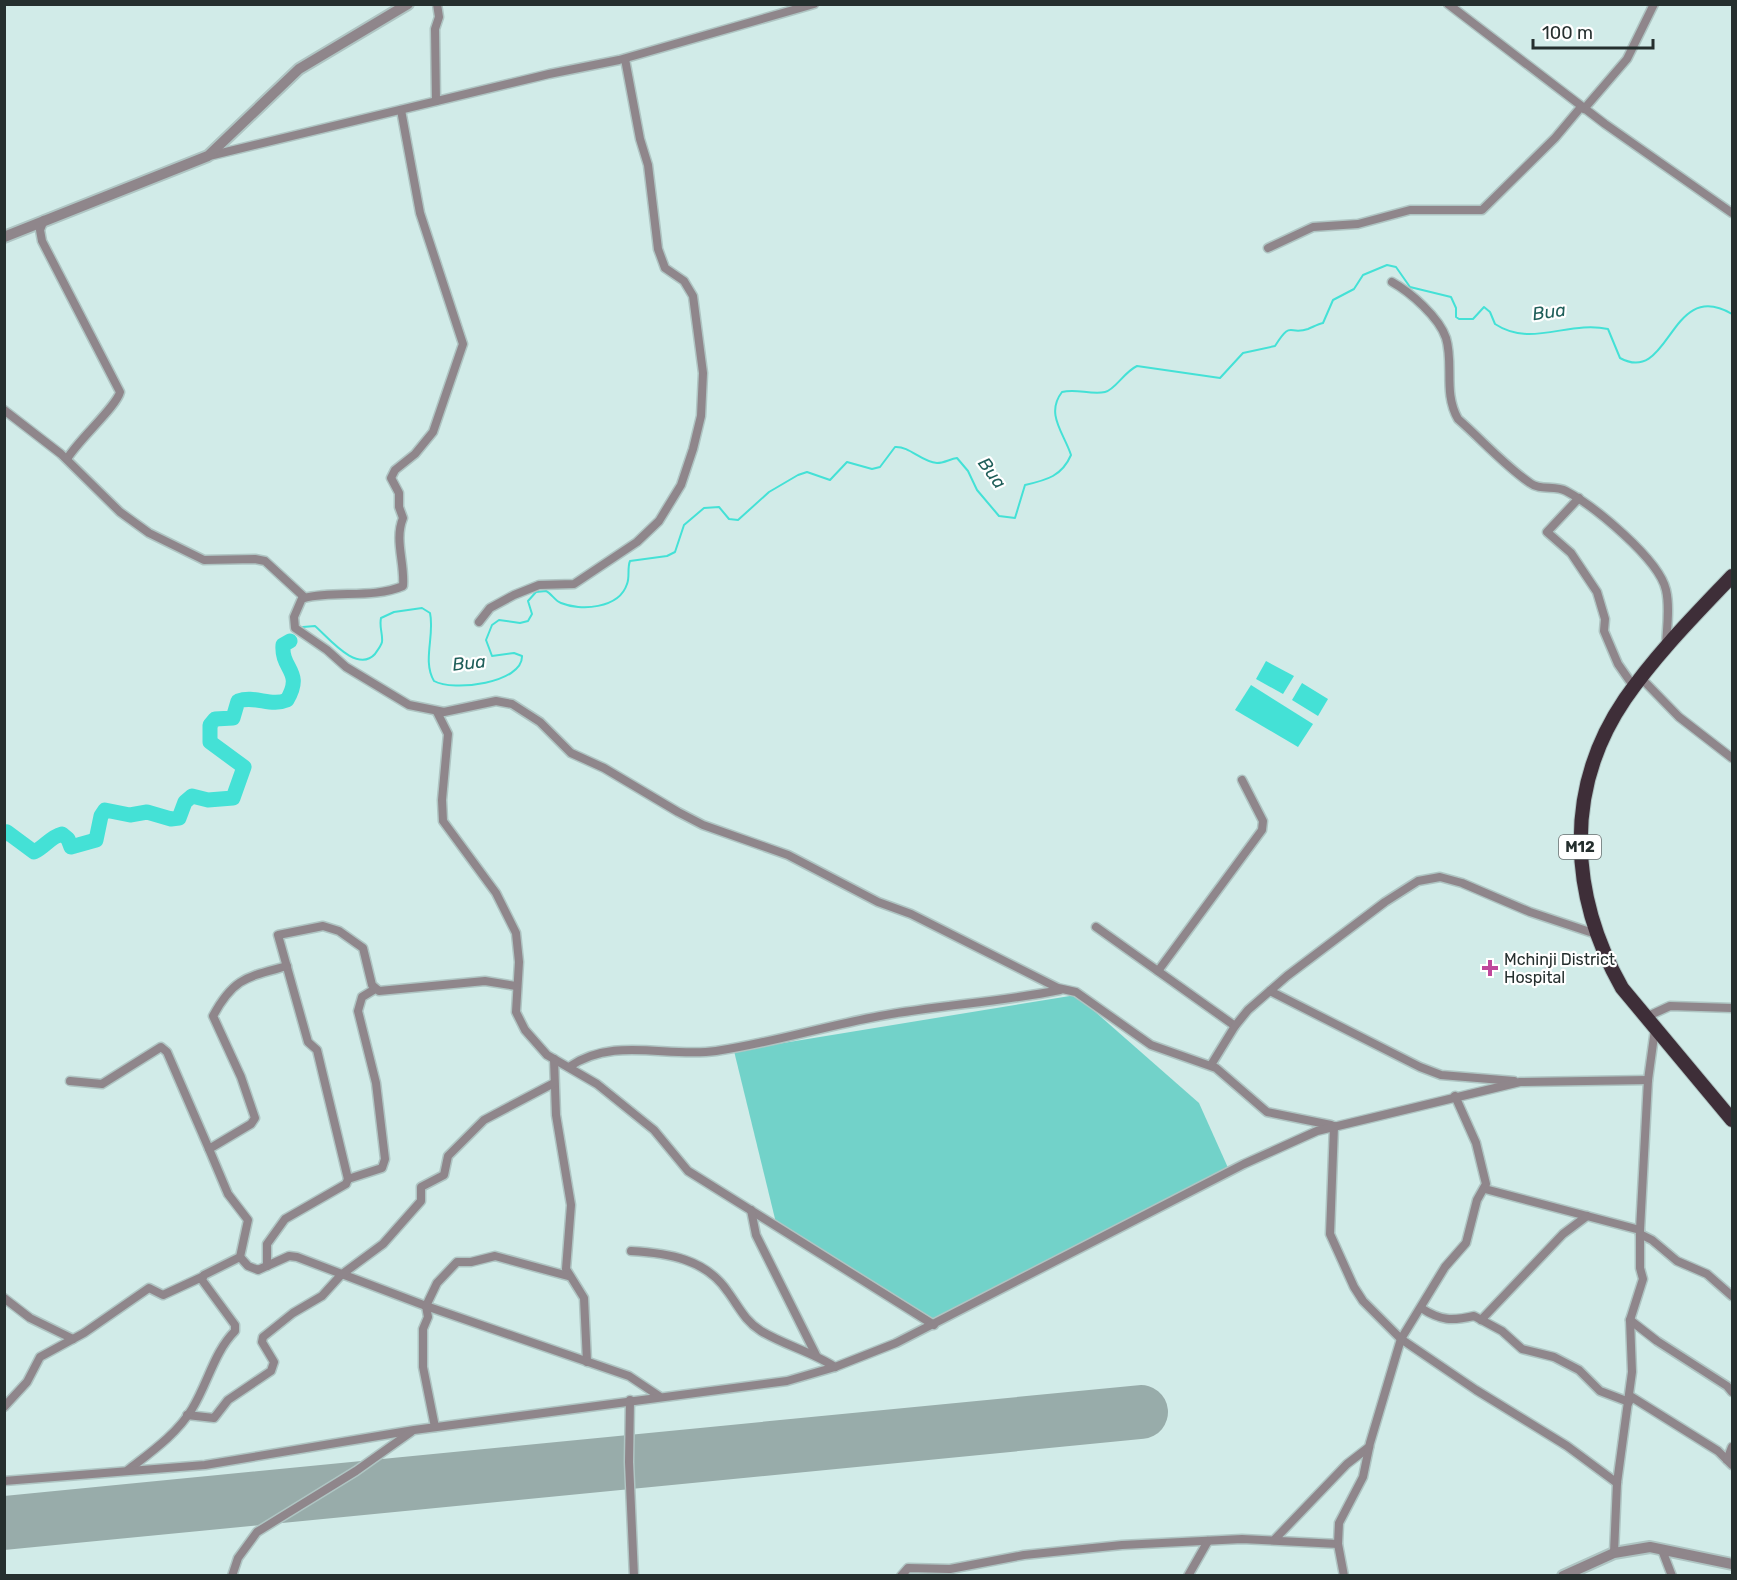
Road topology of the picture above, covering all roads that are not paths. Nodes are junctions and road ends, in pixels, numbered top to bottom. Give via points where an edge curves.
1 (408, 4) edge
2 (437, 4) edge
3 (814, 4) edge
4 (1448, 4) edge
5 (1654, 4) edge
6 (625, 58) junction
7 (436, 101) junction
8 (1583, 108) junction
9 (401, 110) junction
10 (208, 156) junction
11 (1732, 213) edge
12 (44, 220) junction
13 (4, 237) edge
14 (1268, 248) dead end
15 (1392, 282) dead end
16 (4, 411) edge
17 (67, 459) junction
18 (1579, 498) junction
19 (1732, 576) edge
20 (304, 598) junction
21 (479, 622) dead end
22 (1666, 649) junction
23 (1637, 683) junction
24 (437, 712) junction
25 (1732, 758) edge
26 (1242, 780) dead end
27 (1096, 927) dead end
28 (1596, 934) junction
29 (287, 966) junction
30 (1158, 971) junction
31 (516, 986) junction
32 (375, 989) junction
33 (1061, 989) junction
34 (1270, 991) junction
35 (1732, 1008) edge
36 (1646, 1017) junction
37 (1235, 1026) junction
38 (1655, 1029) junction
39 (554, 1059) junction
40 (1211, 1065) junction
41 (569, 1067) junction
42 (1648, 1080) junction
43 (70, 1081) dead end
44 (1520, 1082) junction
45 (554, 1083) junction
46 (1455, 1096) junction
47 (1732, 1120) edge
48 (1334, 1126) junction
49 (209, 1149) junction
50 (348, 1179) junction
51 (1485, 1189) junction
52 (751, 1210) junction
53 (1587, 1216) junction
54 (1640, 1232) junction
55 (631, 1251) dead end
56 (240, 1257) junction
57 (267, 1266) junction
58 (341, 1275) junction
59 (568, 1275) junction
60 (202, 1277) junction
61 (1732, 1296) edge
62 (4, 1298) edge
63 (426, 1306) junction
64 (1421, 1308) junction
65 (1481, 1320) junction
66 (1630, 1320) junction
67 (933, 1325) junction
68 (73, 1339) junction
69 (1401, 1339) junction
70 (816, 1355) junction
71 (587, 1362) junction
72 (835, 1367) junction
73 (1732, 1392) edge
74 (659, 1396) junction
75 (1629, 1399) junction
76 (630, 1400) junction
77 (4, 1407) edge
78 (187, 1415) junction
79 (435, 1427) junction
80 (414, 1430) junction
81 (1369, 1447) junction
82 (1732, 1447) edge
83 (1730, 1463) edge
84 (128, 1471) junction
85 (4, 1481) edge
86 (1617, 1483) junction
87 (1274, 1540) junction
88 (1208, 1541) junction
89 (1338, 1544) junction
90 (1662, 1550) junction
91 (1614, 1553) junction
92 (1732, 1564) edge
93 (232, 1575) edge
94 (634, 1575) edge
95 (901, 1575) edge
96 (1188, 1575) edge
97 (1344, 1575) edge
98 (1563, 1575) edge
99 (1672, 1575) edge

1 - 10 street via 299,69
2 - 7 street
3 - 6 street
4 - 8 street
5 - 8 street via 1627,59
6 - 7 street
6 - 21 street via 633,111 648,165 658,249 665,268 684,281 693,296 703,373 701,416 693,449 681,485 658,521 637,542 574,584 538,585 490,608
7 - 9 street
8 - 11 street
8 - 14 street via 1482,210 1410,210 1358,224 1313,227
9 - 10 street
9 - 20 street via 420,213 463,344 433,432 391,478 399,493 403,518 399,525 403,586 388,591 338,592
10 - 12 street
12 - 13 street
12 - 17 street via 39,230 42,241 120,392
15 - 18 street via 1410,292 1446,338 1451,407 1458,419 1530,483 1562,489
16 - 17 street
17 - 20 street via 120,512 148,533 204,560 265,561
18 - 22 street via 1639,550 1666,588
18 - 23 street via 1547,532 1571,553 1597,592 1605,619 1604,631 1618,664
19 - 22 highway, M12
20 - 24 street via 294,617 296,628 378,689 409,705
22 - 23 highway, M12
23 - 25 street
23 - 28 highway, M12 via 1601,743 1581,815 1584,895
24 - 31 street via 448,734 443,821 496,893 516,933
24 - 33 street via 496,701 512,704 540,722 571,753 703,825 789,855
26 - 30 street via 1263,821 1263,830
27 - 30 street
28 - 34 street via 1462,883 1429,879 1418,881 1385,902
28 - 36 highway, M12 via 1622,988
29 - 32 street via 278,935 327,926 363,948
29 - 49 street via 248,976 228,994 213,1016 255,1118
29 - 50 street via 308,1042 317,1050
30 - 37 street
31 - 32 street via 485,981
31 - 39 street via 519,1020 538,1046
32 - 50 street via 362,997 358,1011 376,1083 384,1164
33 - 40 street via 1076,992 1151,1046
33 - 41 street via 881,1016 718,1051 606,1052
34 - 37 street
34 - 44 street via 1441,1075
35 - 36 street via 1670,1006
36 - 38 highway, M12
37 - 40 street
38 - 42 street
38 - 47 highway, M12
39 - 41 street
39 - 45 street
40 - 48 street via 1267,1112
41 - 52 street via 597,1083 654,1130 688,1171
42 - 44 street
42 - 54 street
43 - 49 street via 102,1083 161,1047 167,1052
44 - 46 street
45 - 58 street via 506,1107 469,1134 448,1156 444,1175 421,1187 421,1201 383,1244
45 - 59 street via 572,1205
46 - 48 street
46 - 51 street via 1476,1143
48 - 67 street via 1245,1164
48 - 69 street via 1330,1234 1333,1245 1353,1287
49 - 56 street via 228,1194 248,1220
50 - 57 street via 346,1184 285,1219 267,1244
51 - 53 street
51 - 64 street via 1477,1200 1466,1243 1445,1267
52 - 67 street
52 - 70 street via 756,1235
53 - 54 street
53 - 65 street via 1552,1245
54 - 61 street via 1677,1261 1707,1274
54 - 66 street via 1643,1279
55 - 70 street via 671,1254 705,1269 720,1281 751,1323
56 - 57 street via 253,1269
56 - 60 street
57 - 58 street via 289,1256
58 - 63 street
58 - 78 street via 322,1296 263,1337 274,1362 271,1371 228,1400 214,1418
59 - 63 street via 495,1256 460,1261 437,1283
59 - 71 street via 584,1298
60 - 68 street via 163,1295 149,1288
60 - 78 street via 236,1328 221,1347
62 - 68 street via 30,1318
63 - 71 street
63 - 79 street via 423,1367
64 - 65 street via 1445,1320 1458,1321 1472,1315
64 - 69 street
65 - 75 street via 1502,1331 1522,1349 1554,1357 1578,1370 1600,1391
66 - 73 street
66 - 75 street
67 - 72 street
68 - 77 street via 40,1357 27,1382
69 - 81 street
69 - 86 street via 1567,1446
70 - 72 street
71 - 74 street via 634,1379
72 - 74 street via 788,1381
74 - 76 street
75 - 83 street via 1718,1451
75 - 86 street
76 - 79 street
76 - 94 street
78 - 84 street via 169,1437
79 - 80 street
80 - 84 street via 205,1465
80 - 93 street via 258,1532 238,1558
81 - 87 street via 1347,1464
81 - 89 street via 1363,1477 1339,1523
82 - 83 street
84 - 85 street
86 - 91 street
87 - 88 street
87 - 89 street
88 - 95 street via 1024,1555 950,1569 908,1568
88 - 96 street
89 - 97 street
90 - 91 street via 1650,1547
90 - 92 street
90 - 99 street
91 - 98 street

